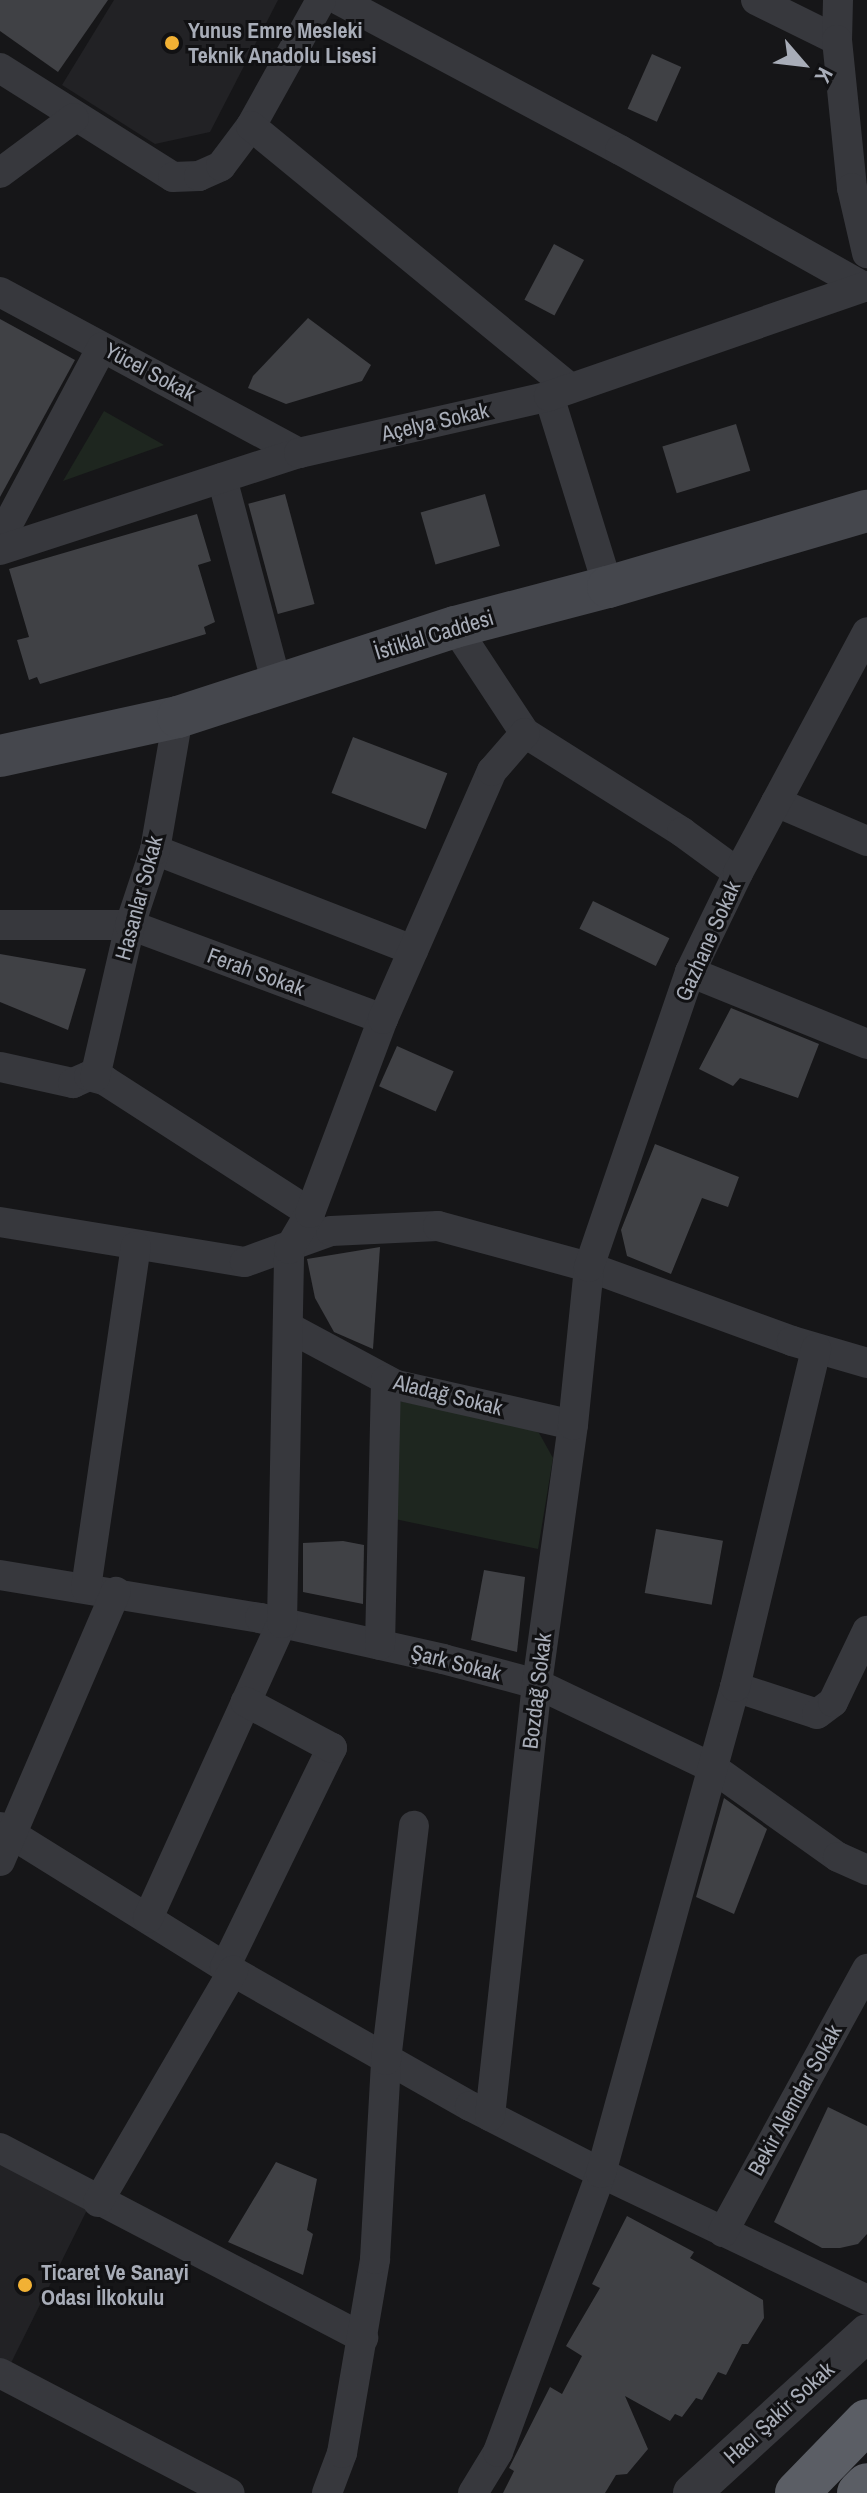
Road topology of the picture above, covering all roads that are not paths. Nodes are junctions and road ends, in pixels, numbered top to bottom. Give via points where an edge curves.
1 (321, 0) edge
2 (339, 0) edge
3 (756, 0) edge
4 (838, 0) edge
5 (837, 40) junction
6 (0, 68) edge
7 (74, 118) junction
8 (251, 126) junction
9 (0, 173) edge
10 (867, 253) edge
11 (866, 287) edge
12 (0, 292) edge
13 (102, 347) junction
14 (560, 392) junction
15 (299, 453) junction
16 (222, 478) junction
17 (867, 511) edge
18 (0, 539) edge
19 (0, 550) edge
20 (608, 587) junction
21 (455, 627) junction
22 (867, 632) edge
23 (856, 682) edge
24 (277, 685) junction
25 (178, 717) junction
26 (525, 733) junction
27 (0, 756) edge
28 (776, 802) junction
29 (867, 841) edge
30 (155, 850) junction
31 (738, 873) junction
32 (0, 925) edge
33 (130, 925) junction
34 (413, 950) junction
35 (690, 972) junction
36 (383, 1019) junction
37 (867, 1044) edge
38 (0, 1067) edge
39 (92, 1076) junction
40 (310, 1213) junction
41 (0, 1222) edge
42 (136, 1247) junction
43 (289, 1249) junction
44 (589, 1267) junction
45 (288, 1327) junction
46 (816, 1349) junction
47 (867, 1363) edge
48 (386, 1380) junction
49 (573, 1425) junction
50 (0, 1575) edge
51 (86, 1588) junction
52 (116, 1592) junction
53 (282, 1623) junction
54 (867, 1631) edge
55 (380, 1645) junction
56 (537, 1684) junction
57 (735, 1687) junction
58 (246, 1702) junction
59 (713, 1768) junction
60 (414, 1826) dead end
61 (7, 1830) edge
62 (0, 1861) edge
63 (867, 1870) edge
64 (148, 1918) junction
65 (229, 1969) junction
66 (867, 1969) edge
67 (386, 2060) junction
68 (490, 2116) junction
69 (0, 2148) edge
70 (601, 2173) junction
71 (98, 2202) junction
72 (723, 2232) junction
73 (867, 2300) edge
74 (867, 2333) edge
75 (363, 2338) junction
76 (0, 2373) edge
77 (867, 2421) edge
78 (867, 2485) edge
79 (230, 2493) edge
80 (327, 2493) edge
81 (473, 2493) edge
82 (692, 2493) edge
83 (797, 2493) edge
84 (859, 2493) edge

1 - 8 street
2 - 11 street
3 - 5 street
4 - 5 street
5 - 10 street via 852,188
6 - 7 street
7 - 8 street via 173,177 199,176 221,166
7 - 9 street
8 - 14 street
11 - 14 street, Açelya Sokak
12 - 13 street, Yücel Sokak
13 - 15 street, Yücel Sokak
13 - 18 street
14 - 15 street, Açelya Sokak
14 - 20 street
15 - 16 street, Açelya Sokak
16 - 19 street, Açelya Sokak
16 - 24 street
17 - 20 main road, İstiklal Caddesi
20 - 21 main road, İstiklal Caddesi
21 - 24 main road, İstiklal Caddesi
21 - 26 street
22 - 23 street, Gazhane Sokak
23 - 28 street, Gazhane Sokak
24 - 25 main road, İstiklal Caddesi
25 - 27 main road, İstiklal Caddesi
25 - 30 street, Hasanlar Sokak
26 - 31 street
26 - 34 street via 492,771
28 - 29 street
28 - 31 street, Gazhane Sokak
30 - 33 street, Hasanlar Sokak
30 - 34 street
31 - 35 street, Gazhane Sokak
32 - 33 street
33 - 36 street, Ferah Sokak
33 - 39 street, Hasanlar Sokak
34 - 36 street
35 - 37 street
35 - 44 street, Gazhane Sokak
36 - 40 street
38 - 39 street via 73,1083
39 - 40 street
40 - 43 street
41 - 42 street
42 - 43 street via 245,1262
42 - 51 street
43 - 44 street via 331,1231 438,1226
43 - 45 street
44 - 46 street
44 - 49 street, Bozdağ Sokak
45 - 48 street, Aladağ Sokak
45 - 53 street
46 - 47 street
46 - 57 street
48 - 49 street, Aladağ Sokak
48 - 55 street
49 - 56 street, Bozdağ Sokak
50 - 51 street, Şark Sokak
51 - 52 street, Şark Sokak
52 - 53 street, Şark Sokak
52 - 61 street
53 - 55 street, Şark Sokak
53 - 58 street
54 - 57 street via 833,1702 817,1714
55 - 56 street, Şark Sokak
56 - 59 street, Şark Sokak
56 - 68 street, Bozdağ Sokak
57 - 59 street
58 - 64 street
58 - 65 street via 332,1748
59 - 63 street, Şark Sokak via 838,1857
59 - 70 street
60 - 67 street
61 - 62 street
61 - 64 street
64 - 65 street
65 - 67 street
65 - 71 street
66 - 72 street, Bekir Alemdar Sokak
67 - 68 street
67 - 75 street via 375,2259
68 - 70 street
69 - 71 street
70 - 72 street
70 - 81 street via 498,2452
71 - 75 street
72 - 73 street
74 - 82 street, Hacı Şakir Sokak
75 - 80 street via 342,2453
76 - 79 street
77 - 83 highway
78 - 84 highway

